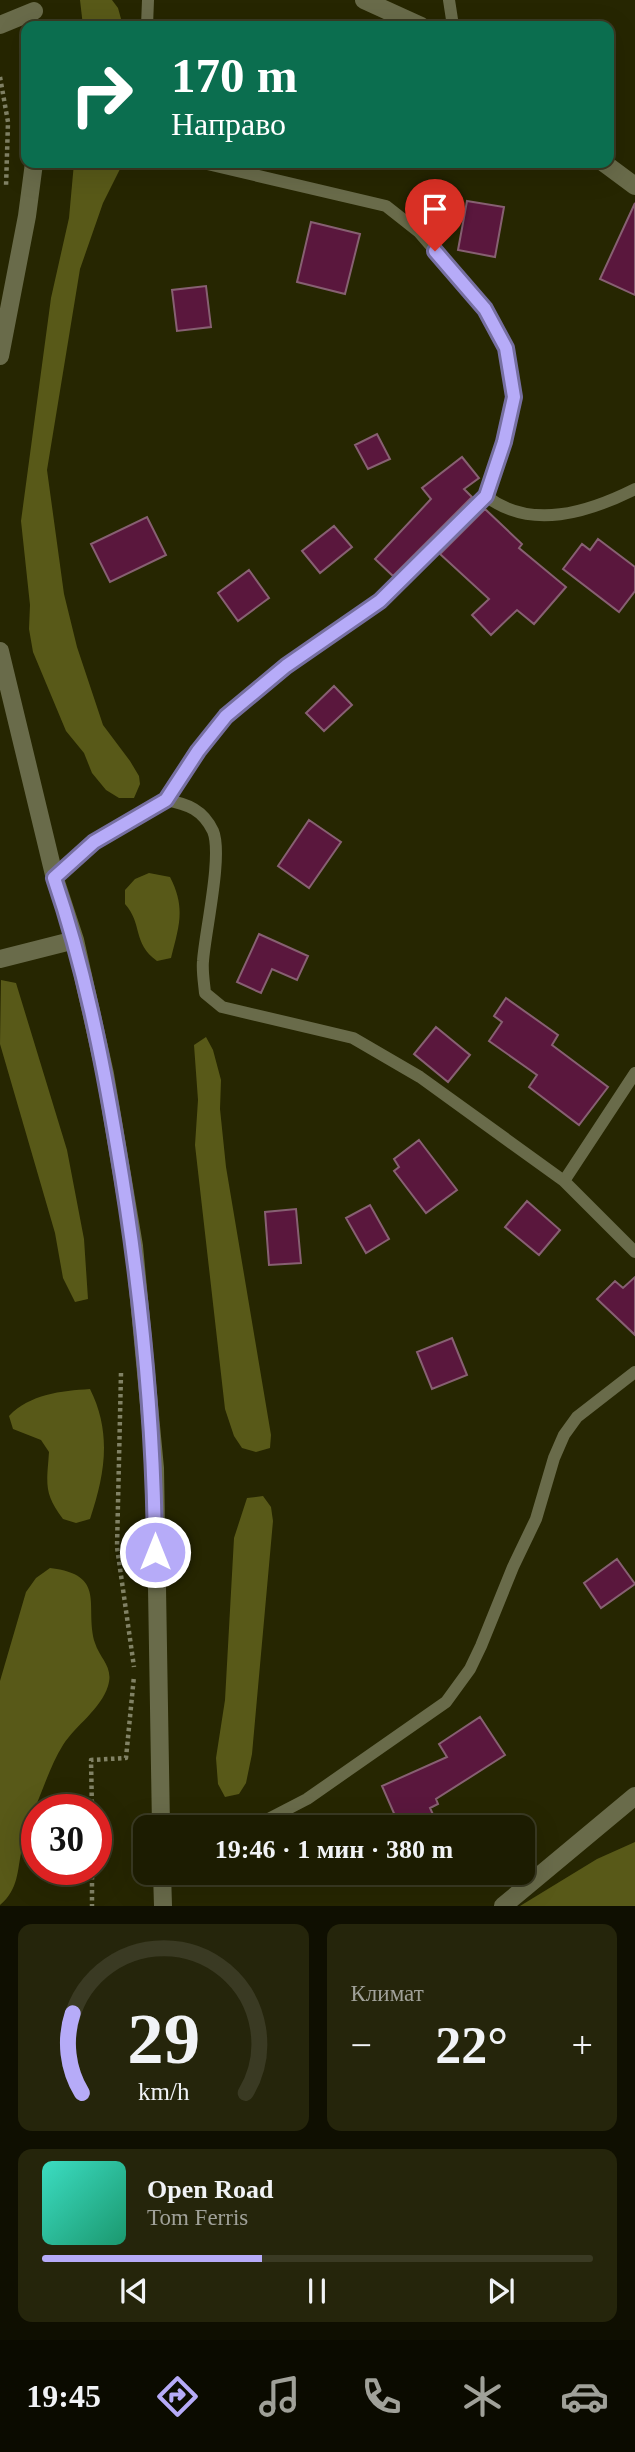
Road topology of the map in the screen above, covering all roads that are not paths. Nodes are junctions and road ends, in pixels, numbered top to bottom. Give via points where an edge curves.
1 (148, 0) edge
2 (364, 0) edge
3 (449, 0) edge
4 (33, 13) edge
5 (147, 21) edge
6 (410, 21) edge
7 (452, 21) edge
8 (0, 25) edge
9 (33, 168) edge
10 (224, 168) edge
11 (611, 168) edge
12 (635, 186) edge
13 (0, 356) edge
14 (635, 489) edge
15 (486, 496) junction
16 (0, 651) edge
17 (166, 800) junction
18 (54, 878) junction
19 (75, 940) junction
20 (0, 960) edge
21 (635, 1073) edge
22 (564, 1181) junction
23 (635, 1252) edge
24 (635, 1372) edge
25 (635, 1796) edge
26 (160, 1815) edge
27 (276, 1815) edge
28 (162, 1885) edge
29 (163, 1906) edge
30 (503, 1906) edge

1 - 5 lane
2 - 6 street
3 - 7 lane
4 - 8 street
9 - 13 street
10 - 15 lane via 386,206 419,232 485,309 506,348 514,397
11 - 12 street
14 - 15 lane via 604,505 543,515 516,512
15 - 17 lane via 380,601 286,666 226,716
16 - 18 street
17 - 18 lane via 94,842
17 - 22 lane via 200,811 214,834 203,963 205,993 222,1007 353,1038 420,1077
18 - 19 street
19 - 20 street
19 - 26 street via 105,1074 134,1246 146,1358 155,1468
21 - 22 lane
22 - 23 lane
24 - 27 lane via 578,1417 564,1435 536,1519 481,1646 446,1702 307,1799
25 - 30 street
28 - 29 street

